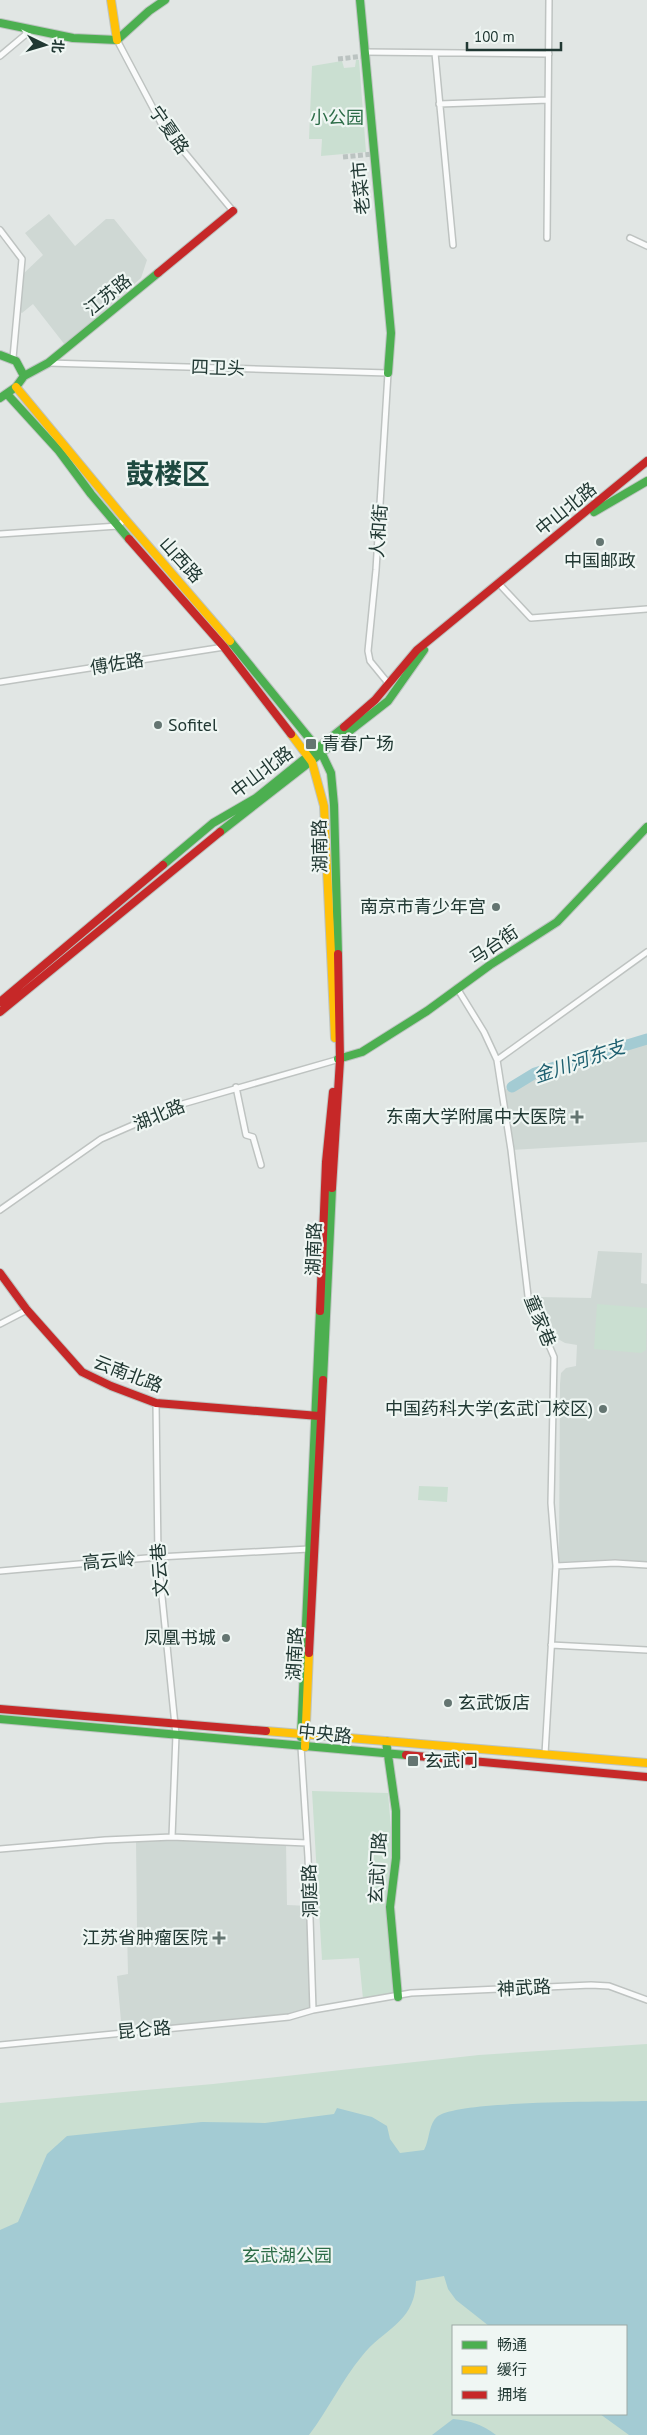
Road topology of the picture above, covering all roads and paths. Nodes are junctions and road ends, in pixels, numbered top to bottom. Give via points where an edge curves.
1 (111, 0) edge
2 (165, 0) edge
3 (360, 0) edge
4 (549, 0) edge
5 (0, 23) edge
6 (31, 30) junction
7 (117, 40) junction
8 (364, 52) junction
9 (435, 53) junction
10 (548, 54) junction
11 (0, 56) edge
12 (548, 100) junction
13 (439, 104) junction
14 (233, 211) joint
15 (0, 230) edge
16 (547, 238) dead end
17 (630, 238) dead end
18 (453, 244) dead end
19 (647, 246) edge
20 (0, 355) edge
21 (13, 358) junction
22 (48, 363) junction
23 (388, 373) junction
24 (24, 376) junction
25 (16, 387) junction
26 (4, 396) edge
27 (647, 461) edge
28 (647, 481) edge
29 (125, 519) junction
30 (118, 526) junction
31 (0, 534) edge
32 (502, 587) junction
33 (647, 609) edge
34 (234, 645) junction
35 (224, 647) junction
36 (0, 682) edge
37 (388, 682) junction
38 (320, 751) junction
39 (310, 759) junction
40 (647, 827) edge
41 (647, 952) edge
42 (457, 988) junction
43 (0, 1002) edge
44 (0, 1012) edge
45 (338, 1059) junction
46 (497, 1060) junction
47 (236, 1087) junction
48 (261, 1165) dead end
49 (0, 1210) edge
50 (0, 1272) edge
51 (26, 1310) junction
52 (0, 1324) edge
53 (156, 1403) junction
54 (319, 1416) junction
55 (309, 1549) junction
56 (158, 1557) junction
57 (647, 1565) edge
58 (556, 1566) junction
59 (0, 1571) edge
60 (551, 1645) junction
61 (647, 1650) edge
62 (0, 1709) edge
63 (0, 1719) edge
64 (176, 1723) junction
65 (303, 1734) junction
66 (176, 1735) junction
67 (386, 1741) junction
68 (303, 1747) junction
69 (545, 1754) junction
70 (388, 1755) junction
71 (647, 1763) edge
72 (647, 1777) edge
73 (172, 1837) junction
74 (307, 1843) junction
75 (0, 1849) edge
76 (398, 1997) junction
77 (647, 2000) edge
78 (313, 2010) junction
79 (0, 2045) edge

1 - 7 main road
2 - 7 main road
3 - 8 main road, 老菜市
4 - 10 street
5 - 6 main road
6 - 7 main road via 73,38
6 - 11 street
7 - 14 street, 宁夏路 via 162,125
8 - 9 street
8 - 23 main road, 老菜市 via 391,333
9 - 10 street
9 - 13 street
10 - 12 street
12 - 13 street
12 - 16 street
13 - 18 street
14 - 22 main road, 江苏路
15 - 21 street via 22,259
17 - 19 street
20 - 21 main road
21 - 24 main road
22 - 23 street, 四卫头
22 - 24 main road, 江苏路
23 - 37 street, 人和街 via 378,552 368,651 370,661
24 - 25 main road, 江苏路
25 - 26 main road, 江苏路
25 - 29 main road, 山西路
26 - 30 main road, 山西路 via 59,451
27 - 37 main road, 中山北路 via 416,650
28 - 32 main road, 中山北路 via 598,509
29 - 30 street
29 - 34 main road, 山西路
30 - 31 street
30 - 35 main road, 山西路
32 - 33 street via 531,618
32 - 38 main road, 中山北路 via 420,653 388,701
34 - 35 street, 傅佐路
34 - 38 main road, 山西路
35 - 36 street, 傅佐路
35 - 39 main road, 山西路
37 - 38 main road, 中山北路 via 381,695
38 - 39 main road, 中山北路
38 - 45 main road, 湖南路 via 330,774 334,805
39 - 43 main road, 中山北路 via 256,798 213,823
39 - 44 main road, 中山北路
39 - 45 main road, 湖南路 via 324,806
40 - 42 main road, 马台街 via 557,922
41 - 46 street
42 - 45 main road, 马台街 via 362,1052
42 - 46 street, 童家巷
45 - 47 street, 湖北路
45 - 54 main road, 湖南路 via 326,1162
46 - 58 street, 童家巷 via 528,1296 554,1357 551,1503
47 - 48 street via 246,1135 253,1138
47 - 49 street, 湖北路 via 179,1105 101,1139
50 - 51 main road, 云南北路
51 - 52 street
51 - 53 main road, 云南北路 via 82,1372
53 - 54 main road, 云南北路
53 - 56 street, 文云巷
54 - 55 main road, 湖南路
54 - 65 main road, 湖南路
55 - 56 street, 高云岭
55 - 65 main road, 湖南路
56 - 59 street, 高云岭
56 - 64 street, 文云巷
57 - 58 street
58 - 60 street, 童家巷
60 - 61 street
60 - 69 street, 童家巷
62 - 64 main road, 中央路
63 - 66 main road, 中央路
64 - 65 main road, 中央路
64 - 66 street, 文云巷
65 - 67 main road, 中央路
65 - 68 main road, 湖南路
66 - 68 main road, 中央路
66 - 73 street, 文云巷
67 - 69 main road, 中央路
67 - 70 main road, 玄武门路
68 - 70 main road, 中央路
68 - 74 street, 洞庭路
69 - 71 main road, 中央路
70 - 72 main road, 中央路
70 - 76 main road, 玄武门路 via 396,1811 390,1907
73 - 74 street
73 - 75 street
74 - 78 street, 洞庭路
76 - 77 street, 神武路 via 591,1985 609,1986
76 - 78 street, 神武路
78 - 79 street, 昆仑路 via 289,2017

